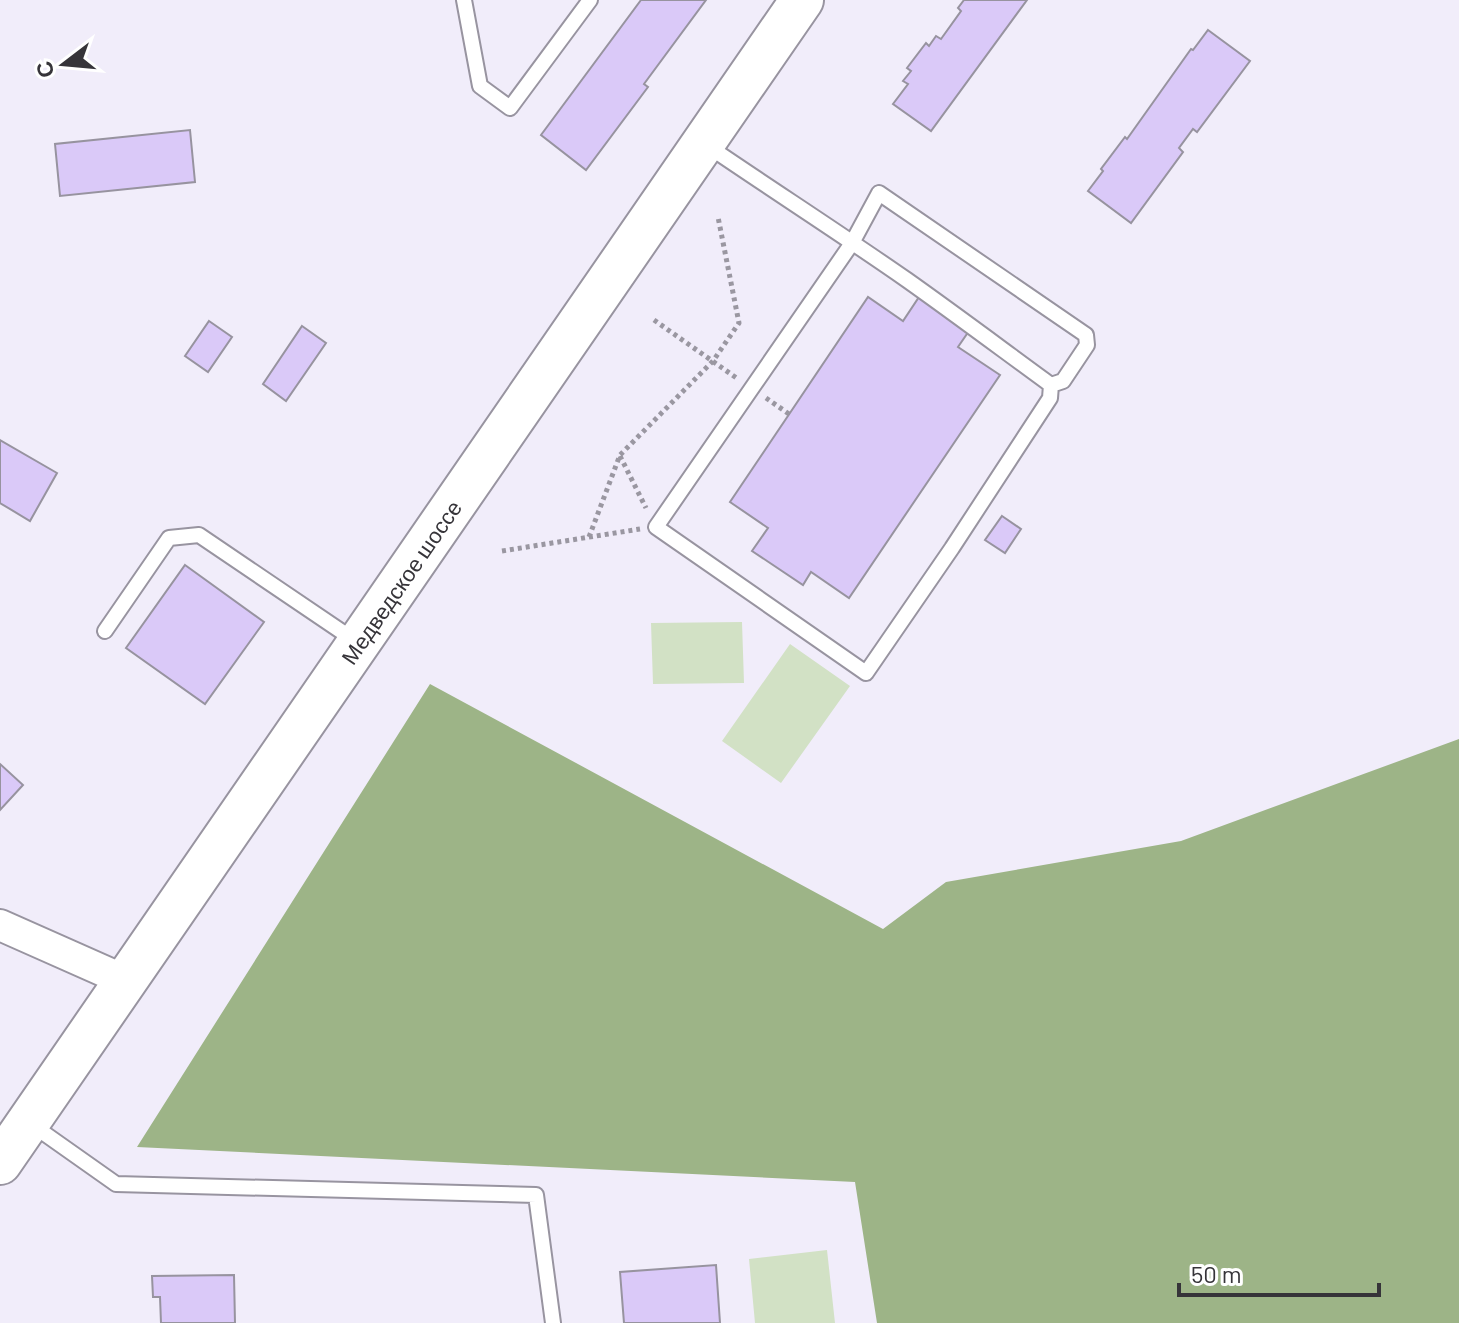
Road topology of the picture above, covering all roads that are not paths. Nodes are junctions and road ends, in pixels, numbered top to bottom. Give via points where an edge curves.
1 (464, 0) edge
2 (590, 0) edge
3 (802, 0) edge
4 (703, 142) junction
5 (852, 243) junction
6 (1051, 385) junction
7 (105, 631) dead end
8 (358, 643) junction
9 (0, 925) edge
10 (124, 980) junction
11 (28, 1121) junction
12 (0, 1163) edge
13 (553, 1323) edge

1 - 2 lane via 480,86 510,108
3 - 4 main road, Медведское шоссе
4 - 5 lane
4 - 8 main road, Медведское шоссе
5 - 6 lane
5 - 6 lane via 879,193 1086,335 1087,345 1063,381
5 - 6 lane via 656,527 866,673 1050,398
7 - 8 lane via 169,538 199,535
8 - 10 main road, Медведское шоссе
9 - 10 street
10 - 11 main road, Медведское шоссе
11 - 12 main road, Медведское шоссе
11 - 13 lane via 116,1184 536,1195

